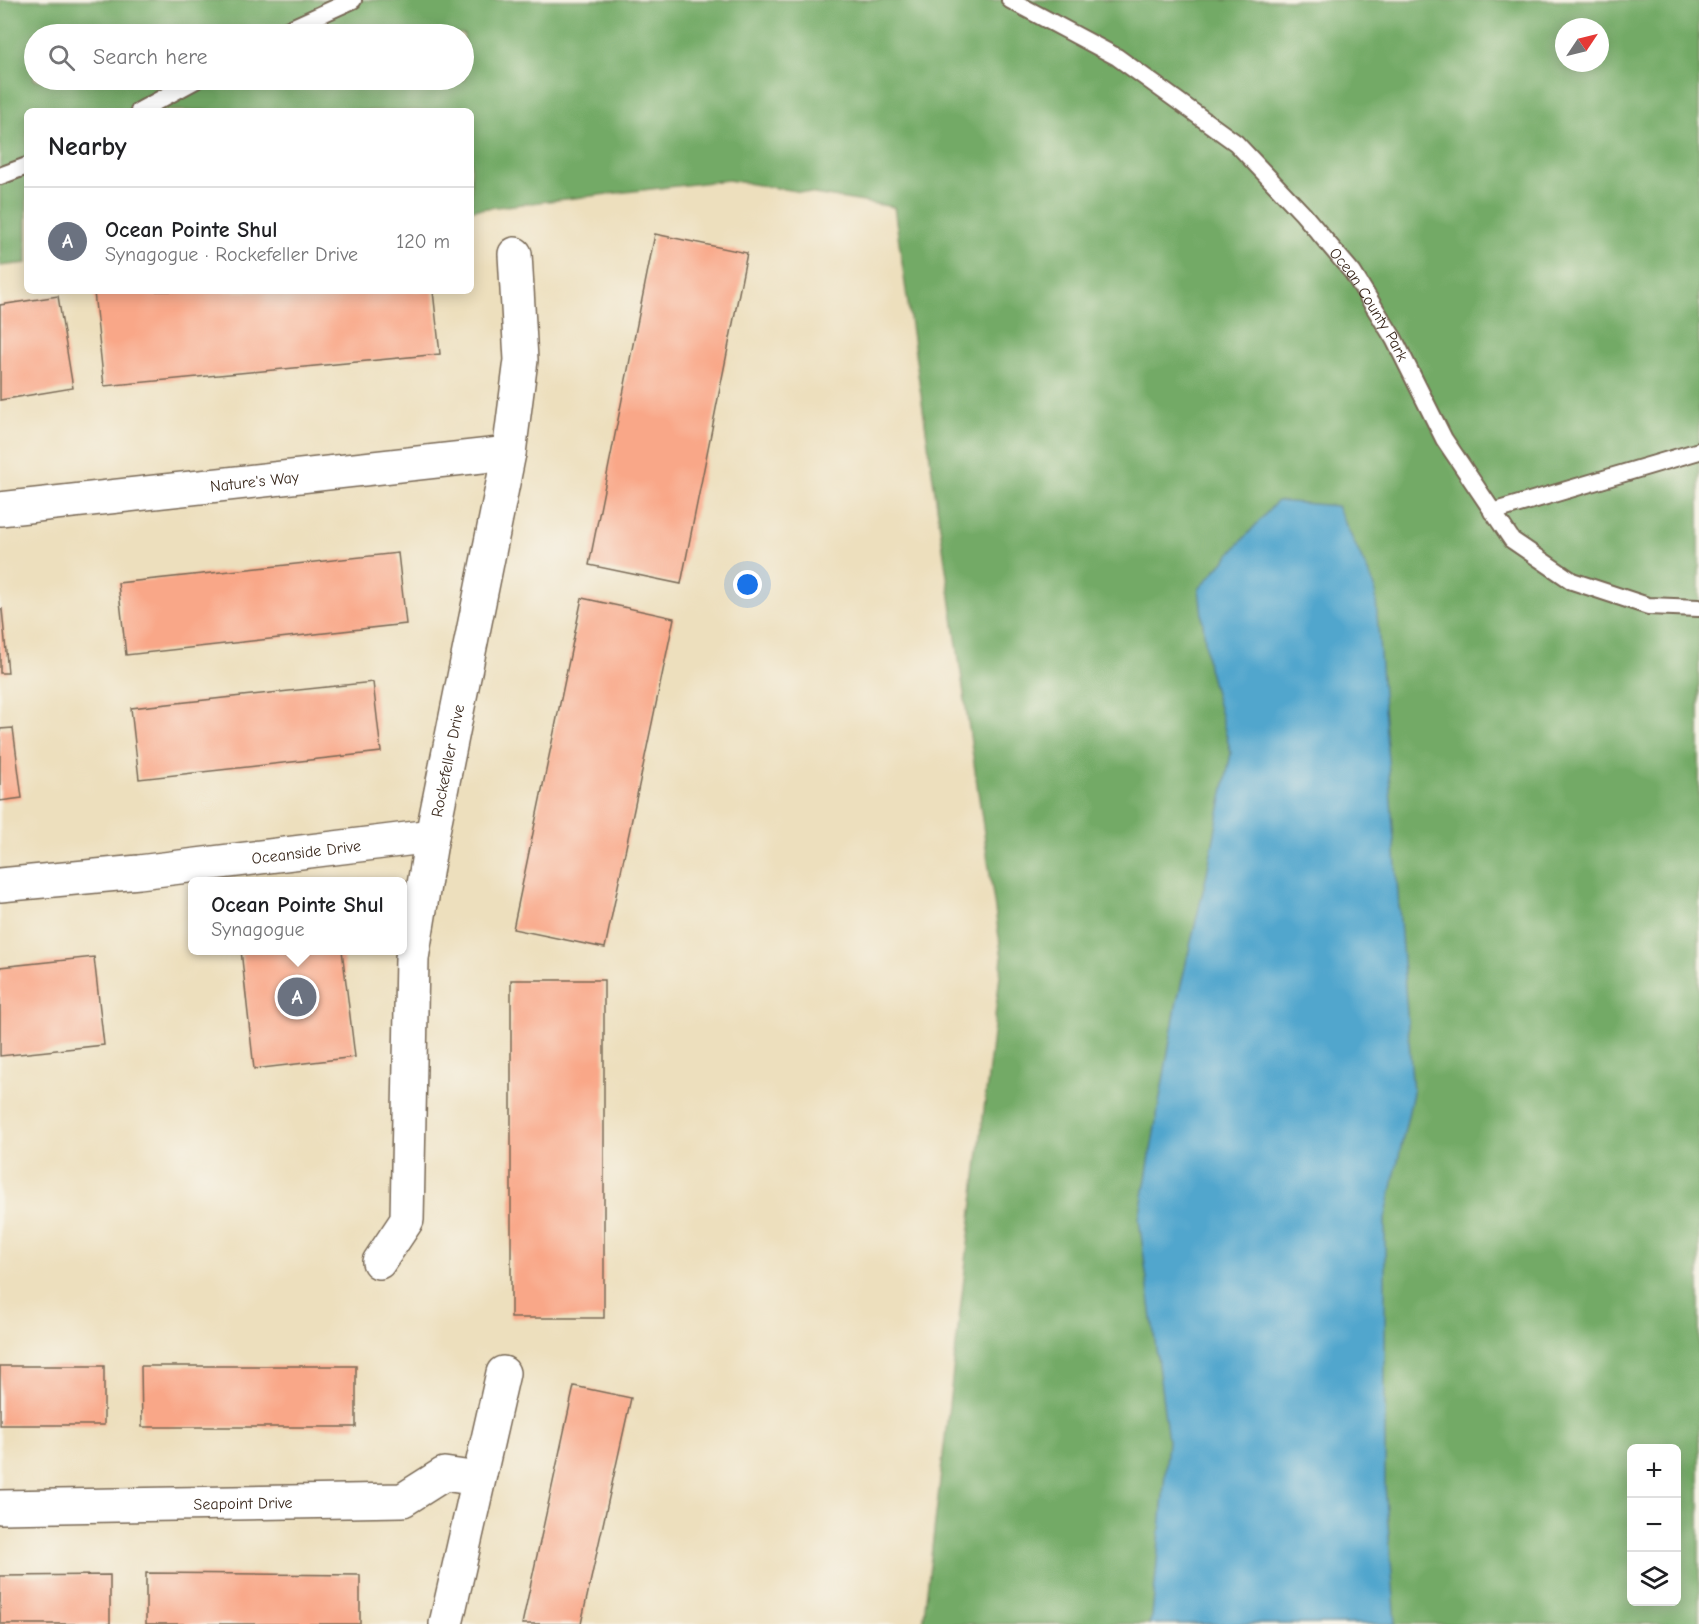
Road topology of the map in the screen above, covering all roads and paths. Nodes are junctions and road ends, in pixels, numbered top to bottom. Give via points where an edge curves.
1 (353, 0) edge
2 (1010, 0) edge
3 (300, 24) edge
4 (178, 90) edge
5 (145, 108) edge
6 (24, 167) edge
7 (0, 176) edge
8 (515, 254) dead end
9 (1699, 451) edge
10 (509, 453) junction
11 (0, 509) edge
12 (1492, 512) junction
13 (1699, 608) edge
14 (432, 836) junction
15 (0, 885) edge
16 (378, 1262) dead end
17 (503, 1373) dead end
18 (478, 1479) junction
19 (0, 1507) edge
20 (446, 1624) edge

1 - 3 lane
2 - 12 lane, Ocean County Park via 1117,57 1236,143 1273,182 1353,273 1394,339 1444,439
4 - 5 lane
6 - 7 lane
8 - 10 street, Rockefeller Drive via 521,360
9 - 12 lane
10 - 11 street, Nature's Way
10 - 14 street, Rockefeller Drive
12 - 13 lane, Ocean County Park via 1512,540 1572,580 1648,606
14 - 15 street, Oceanside Drive
14 - 16 street, Rockefeller Drive via 412,958 407,1220
17 - 18 street
18 - 19 street, Seapoint Drive via 444,1474 403,1500
18 - 20 street

